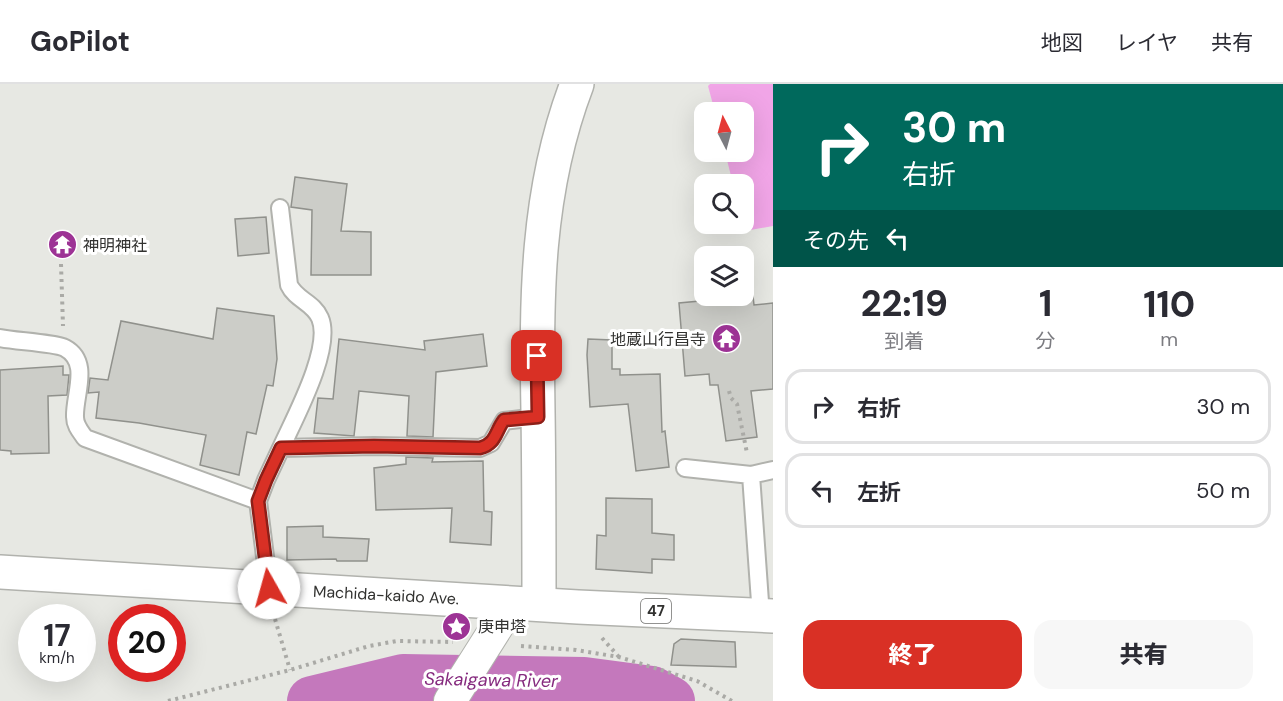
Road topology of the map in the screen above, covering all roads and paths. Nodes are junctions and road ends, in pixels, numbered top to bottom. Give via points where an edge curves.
1 (577, 84) edge
2 (280, 208) dead end
3 (62, 264) dead end
4 (0, 338) edge
5 (64, 347) junction
6 (729, 391) dead end
7 (538, 417) junction
8 (745, 442) dead end
9 (281, 448) junction
10 (685, 468) dead end
11 (773, 470) edge
12 (751, 475) junction
13 (258, 501) junction
14 (0, 572) edge
15 (272, 602) junction
16 (526, 603) junction
17 (767, 616) edge
18 (598, 634) dead end
19 (480, 654) junction
20 (620, 657) junction
21 (290, 670) junction
22 (168, 701) edge
23 (450, 701) edge
24 (732, 701) edge

1 - 7 main road via 561,133 543,219 537,326
2 - 9 lane via 289,285 312,305 322,328 317,365
3 - 5 path
4 - 5 lane
5 - 13 lane via 79,365 75,418 86,438
6 - 8 path via 737,404
7 - 9 lane via 504,420 491,443 480,448
7 - 16 main road
9 - 13 lane
10 - 12 lane
11 - 12 lane
12 - 17 lane
13 - 15 lane
14 - 15 main road, Machida-kaido Ave. / 47
15 - 16 main road, Machida-kaido Ave. / 47
15 - 21 path
16 - 17 main road, Machida-kaido Ave. / 47
16 - 19 street
18 - 20 path
19 - 20 path via 576,650
19 - 21 path via 398,641
19 - 23 street
20 - 24 path via 697,681
21 - 22 path

